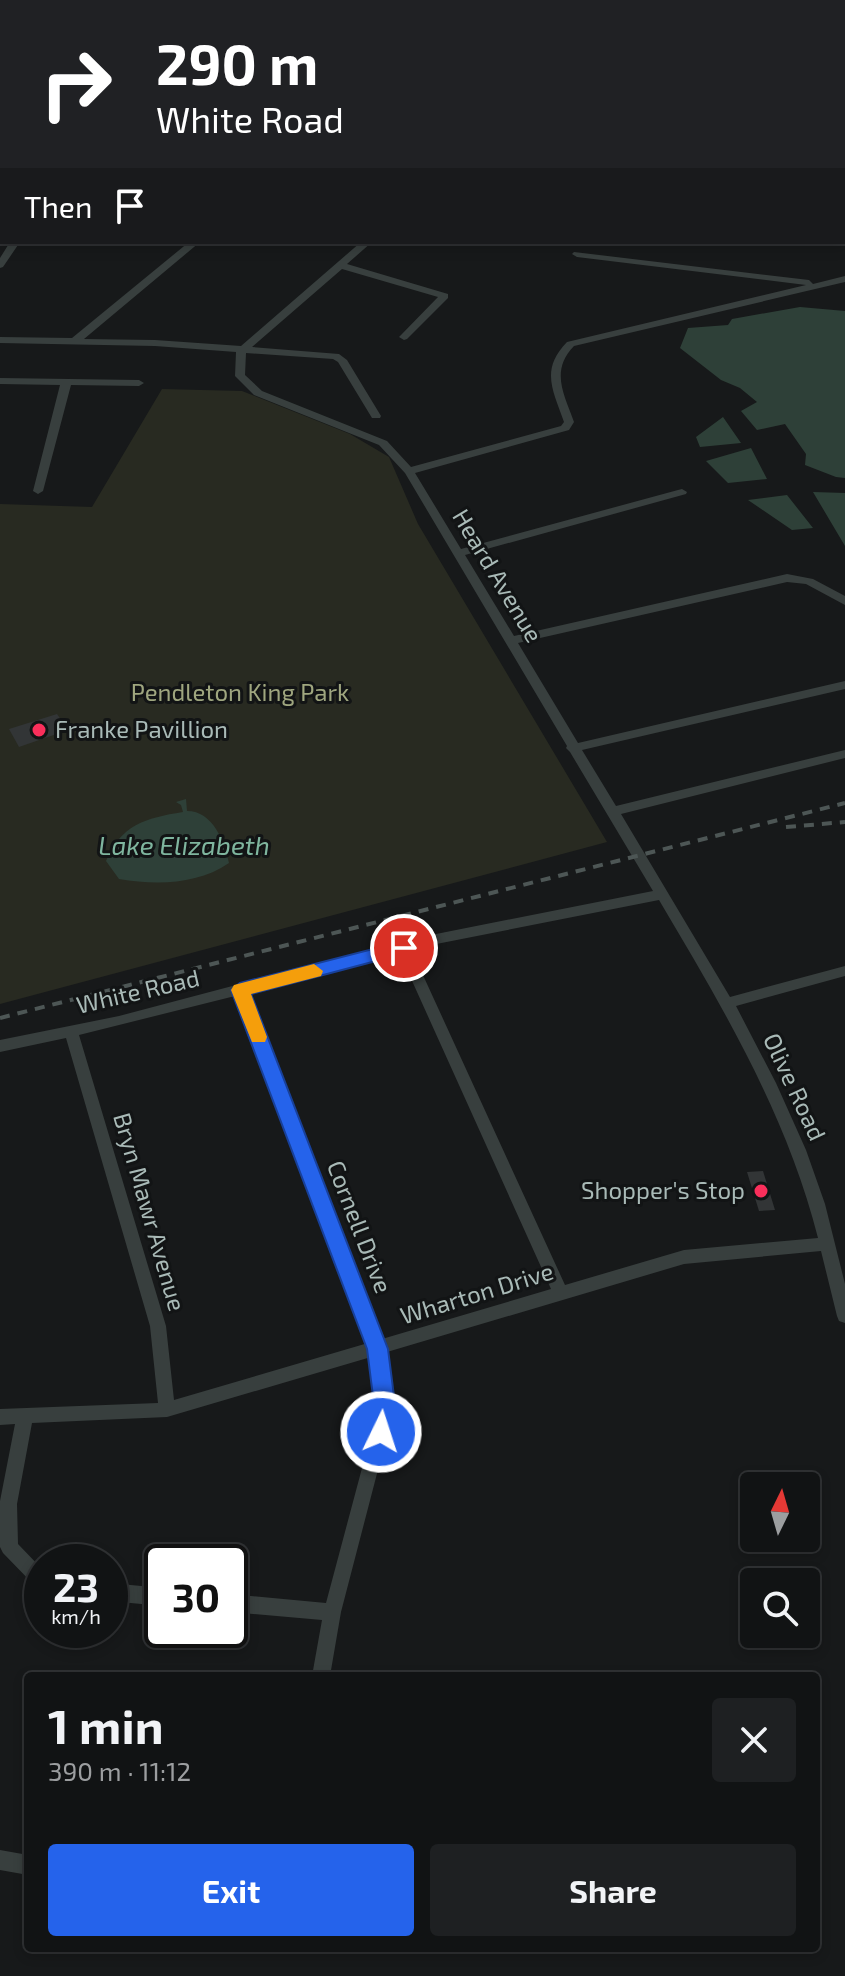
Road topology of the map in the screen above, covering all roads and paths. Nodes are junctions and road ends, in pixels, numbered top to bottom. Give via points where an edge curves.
1 (14, 244) edge
2 (193, 244) edge
3 (365, 244) edge
4 (577, 254) dead end
5 (0, 265) edge
6 (339, 265) junction
7 (845, 279) edge
8 (822, 284) junction
9 (404, 337) dead end
10 (0, 340) edge
11 (74, 342) junction
12 (241, 351) junction
13 (0, 381) edge
14 (66, 383) junction
15 (139, 383) dead end
16 (376, 416) dead end
17 (409, 471) junction
18 (38, 491) dead end
19 (682, 492) dead end
20 (458, 553) junction
21 (845, 601) edge
22 (510, 641) junction
23 (845, 685) edge
24 (572, 748) junction
25 (845, 754) edge
26 (611, 812) junction
27 (660, 895) junction
28 (404, 948) junction
29 (845, 971) edge
30 (240, 990) junction
31 (727, 1003) junction
32 (71, 1031) junction
33 (0, 1046) edge
34 (827, 1244) junction
35 (561, 1294) junction
36 (845, 1316) edge
37 (378, 1349) junction
38 (167, 1410) junction
39 (0, 1417) edge
40 (25, 1417) junction
41 (24, 1562) edge
42 (248, 1605) edge
43 (332, 1612) junction
44 (322, 1672) edge
45 (0, 1860) edge
46 (24, 1864) edge

1 - 5 street
2 - 11 street
3 - 6 street
4 - 8 street
6 - 9 street via 445,296
6 - 12 street
7 - 8 street
8 - 17 street via 571,344 558,355 554,370 569,422 565,428
10 - 11 street
11 - 12 street
12 - 16 street via 335,356
12 - 17 street, Heard Avenue via 240,376 258,393 383,443
13 - 14 street
14 - 15 street
14 - 18 street
17 - 20 street, Heard Avenue
19 - 20 street
20 - 22 street, Heard Avenue
21 - 22 street via 809,581 787,578
22 - 24 street, Heard Avenue
23 - 24 street
24 - 26 street, Heard Avenue
25 - 26 street
26 - 27 street, Heard Avenue
27 - 28 street, White Road
27 - 31 street, Olive Road
28 - 30 street, White Road
28 - 35 street
29 - 31 street
30 - 32 street, White Road
30 - 37 street, Cornell Drive
31 - 34 street, Olive Road via 781,1110
32 - 33 street, White Road
32 - 38 street, Bryn Mawr Avenue via 158,1326
34 - 35 street, Wharton Drive via 684,1257
34 - 36 street, Olive Road
35 - 37 street, Wharton Drive
37 - 38 street, Wharton Drive
37 - 43 street, Cornell Drive via 385,1412
38 - 40 street, Wharton Drive
39 - 40 street, Wharton Drive
40 - 41 street via 8,1504 9,1547
42 - 43 street
43 - 44 street, Cornell Drive
45 - 46 street

